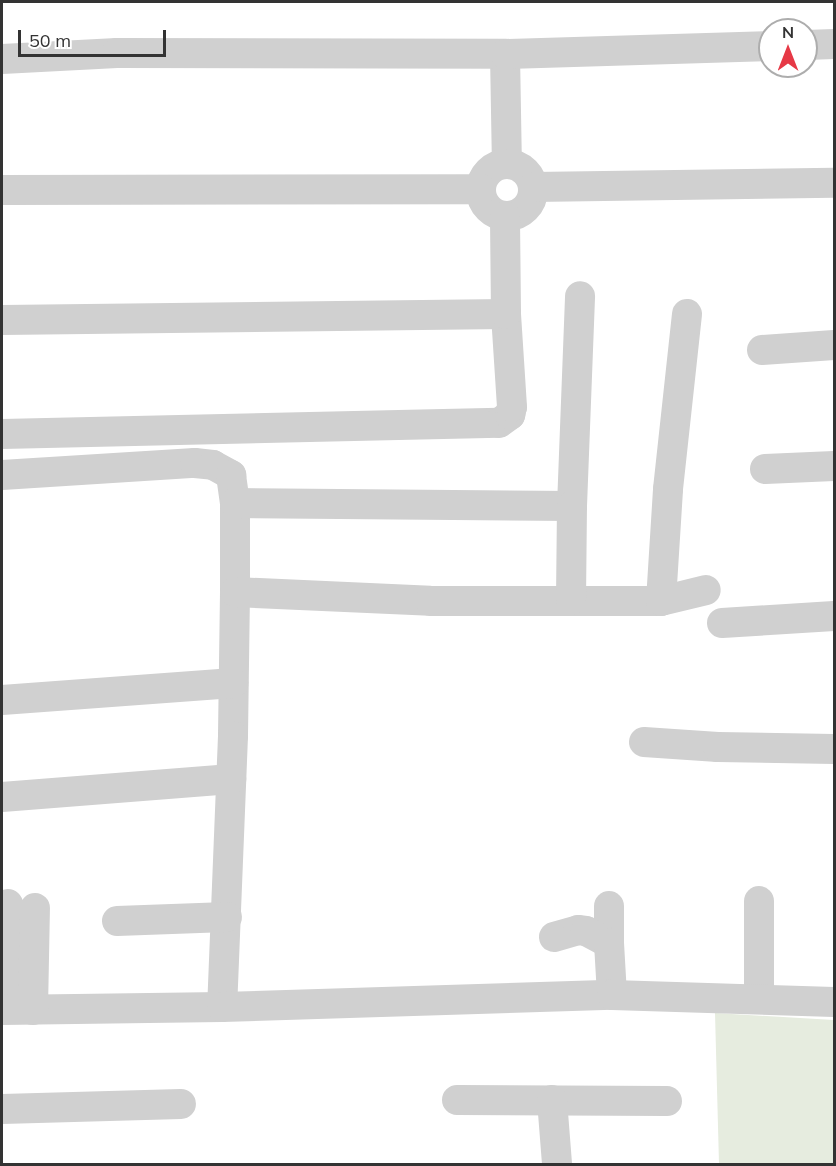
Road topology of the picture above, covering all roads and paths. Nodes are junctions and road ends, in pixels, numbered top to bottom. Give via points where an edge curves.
1 (834, 44) edge
2 (818, 45) edge
3 (758, 46) edge
4 (505, 54) junction
5 (2, 59) edge
6 (507, 164) junction
7 (834, 183) edge
8 (533, 187) junction
9 (481, 189) junction
10 (2, 190) edge
11 (505, 216) junction
12 (580, 296) dead end
13 (506, 314) junction
14 (687, 314) dead end
15 (2, 320) edge
16 (834, 345) edge
17 (762, 350) dead end
18 (2, 434) edge
19 (834, 466) edge
20 (765, 470) dead end
21 (2, 475) edge
22 (235, 503) junction
23 (573, 507) junction
24 (706, 590) dead end
25 (235, 592) junction
26 (571, 600) junction
27 (661, 601) junction
28 (834, 616) edge
29 (722, 623) dead end
30 (233, 683) junction
31 (2, 700) edge
32 (644, 742) dead end
33 (834, 749) edge
34 (231, 779) junction
35 (2, 797) edge
36 (759, 901) dead end
37 (22, 906) dead end
38 (609, 906) dead end
39 (227, 917) junction
40 (117, 921) dead end
41 (554, 937) dead end
42 (609, 943) junction
43 (612, 995) junction
44 (759, 998) junction
45 (834, 1002) edge
46 (222, 1007) junction
47 (16, 1010) edge
48 (457, 1100) dead end
49 (552, 1100) junction
50 (668, 1101) dead end
51 (181, 1104) dead end
52 (2, 1109) edge
53 (557, 1164) edge

1 - 2 street
3 - 4 street
4 - 5 street via 117,53
4 - 6 street
6 - 8 street via 521,168
6 - 9 street via 489,171
7 - 8 street
8 - 11 street via 526,208
9 - 10 street
9 - 11 street via 487,207
11 - 13 street
12 - 23 street
13 - 15 street
13 - 18 street via 512,407 510,415 499,423
14 - 27 street via 668,489
16 - 17 street
19 - 20 street
21 - 22 street via 213,465 231,475
22 - 23 street
22 - 25 street
23 - 26 street
24 - 27 street
25 - 26 street via 429,601
25 - 30 street
26 - 27 street
28 - 29 street
30 - 31 street
30 - 34 street
32 - 33 street
34 - 35 street
34 - 39 street
36 - 44 street
37 - 47 street
38 - 42 street
39 - 40 street
39 - 46 street
41 - 42 street via 578,930
42 - 43 street
43 - 44 street
43 - 46 street
44 - 45 street
46 - 47 street
48 - 49 street
49 - 50 street
49 - 53 street
51 - 52 street

